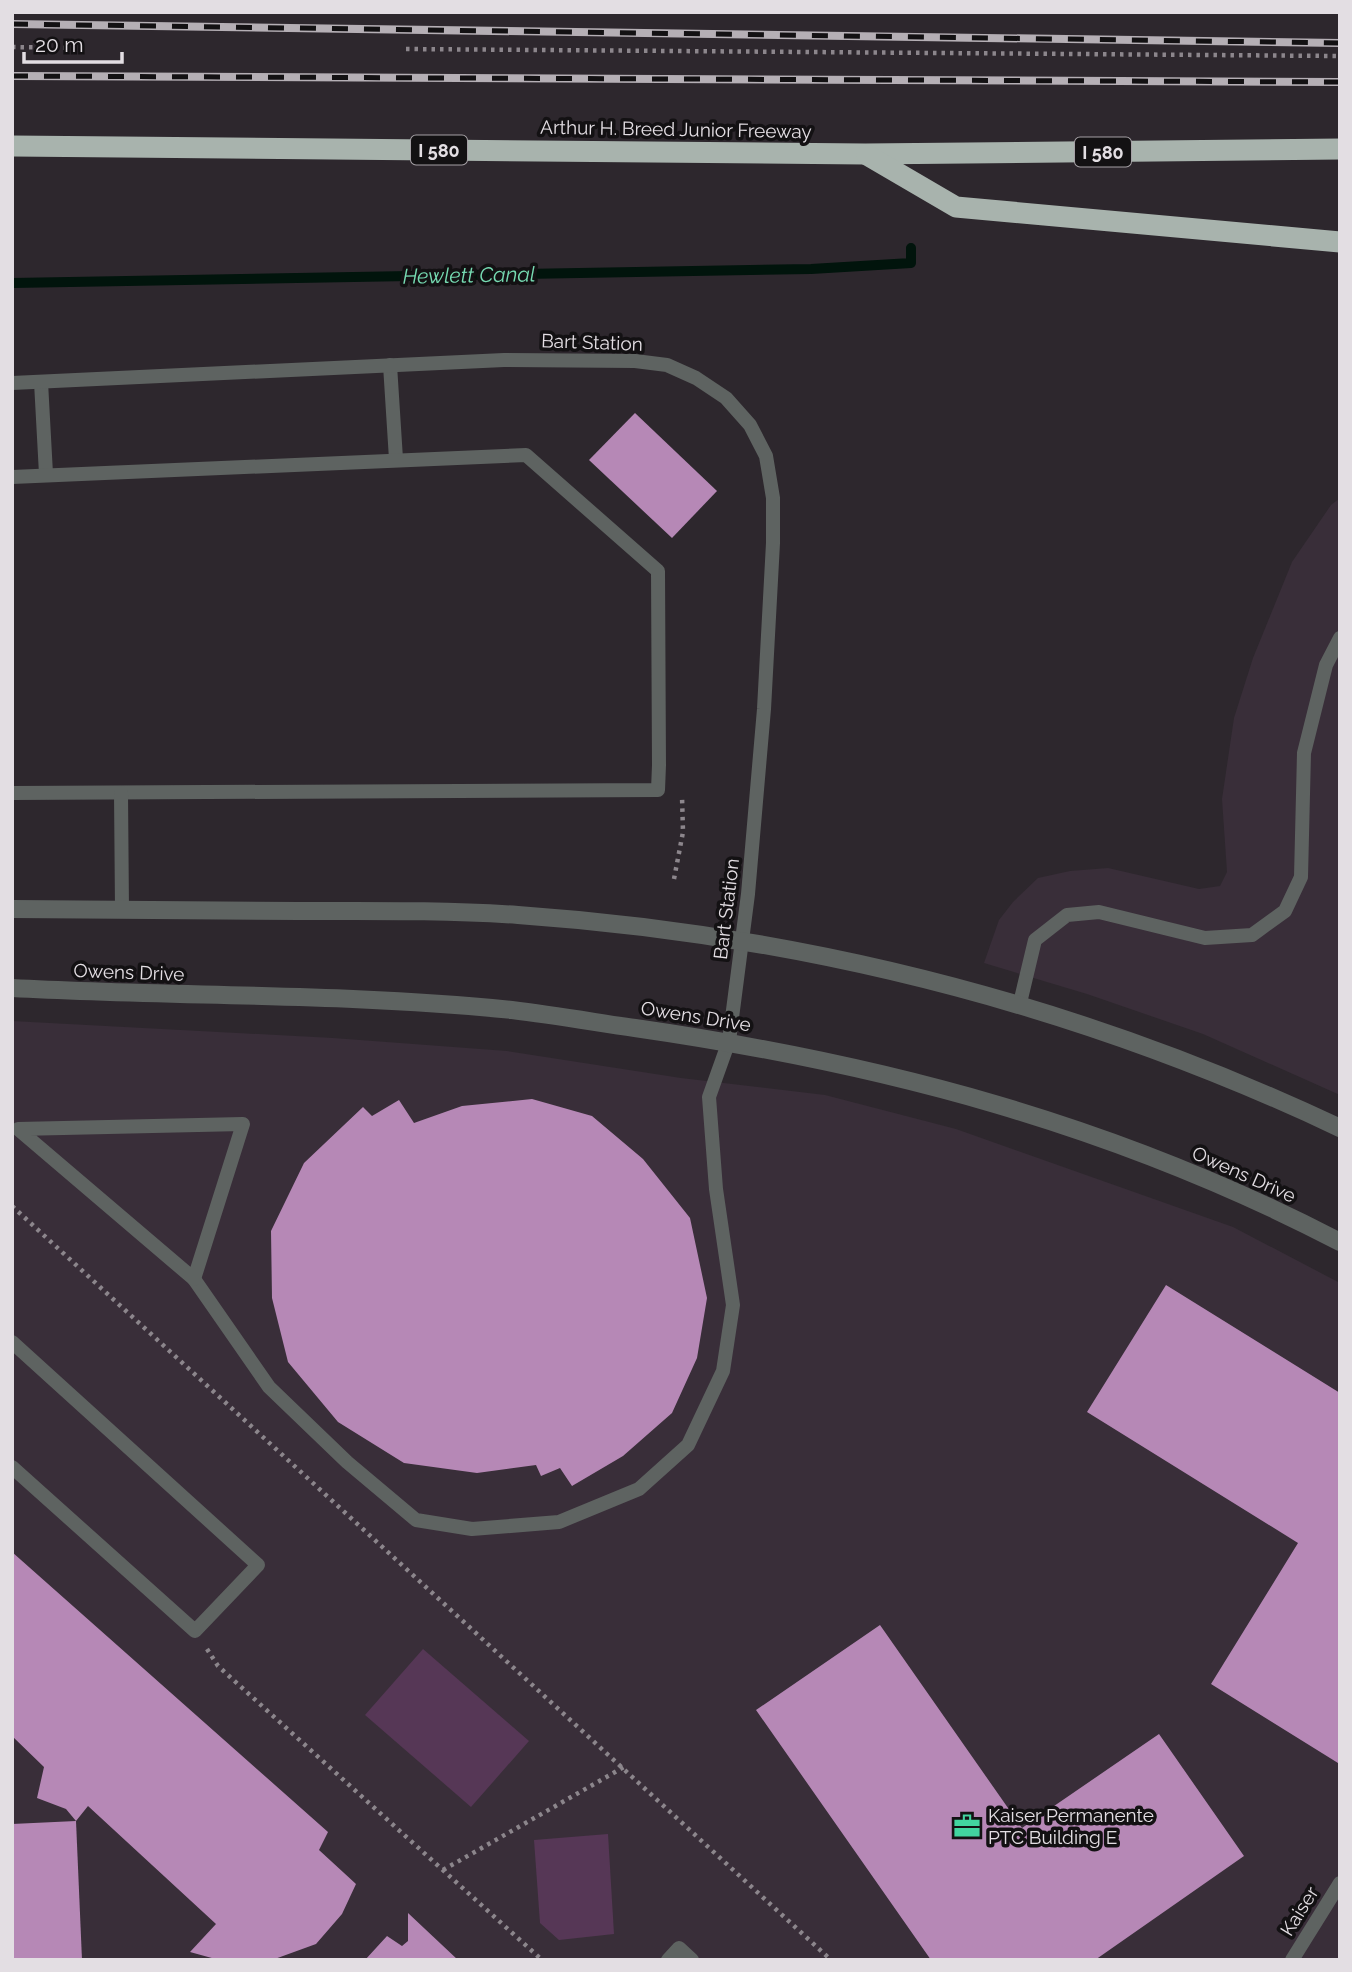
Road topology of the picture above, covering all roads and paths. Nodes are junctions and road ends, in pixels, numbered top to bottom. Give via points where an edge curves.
1 (12, 47) edge
2 (78, 48) dead end
3 (406, 49) dead end
4 (1340, 56) edge
5 (12, 146) edge
6 (1340, 149) edge
7 (865, 154) junction
8 (1340, 242) edge
9 (390, 365) junction
10 (41, 382) junction
11 (12, 383) edge
12 (396, 459) junction
13 (46, 474) junction
14 (12, 477) edge
15 (1340, 638) edge
16 (681, 786) dead end
17 (12, 793) edge
18 (121, 793) junction
19 (674, 879) dead end
20 (12, 909) edge
21 (122, 910) junction
22 (742, 940) junction
23 (12, 988) edge
24 (1020, 1003) junction
25 (729, 1041) junction
26 (1340, 1128) edge
27 (12, 1206) edge
28 (1340, 1242) edge
29 (194, 1279) junction
30 (12, 1342) edge
31 (12, 1466) edge
32 (195, 1631) junction
33 (624, 1767) junction
34 (443, 1870) junction
35 (1340, 1883) edge
36 (542, 1960) edge
37 (668, 1960) edge
38 (692, 1960) edge
39 (831, 1960) edge
40 (1292, 1960) edge

1 - 2 path
3 - 4 path
5 - 7 highway, Arthur H. Breed Junior Freeway / I 580
6 - 7 highway, Arthur H. Breed Junior Freeway / I 580
7 - 8 highway via 956,207
9 - 10 lane, Bart Station
9 - 12 lane
9 - 22 lane, Bart Station via 503,359 667,365 726,398 750,425 766,456 773,498 773,543 764,709
10 - 11 lane, Bart Station
10 - 13 lane
12 - 13 lane
12 - 18 lane via 526,455 658,571 659,790
13 - 14 lane
15 - 24 lane via 1326,665 1304,753 1301,877 1285,911 1252,935 1205,939 1099,912 1067,915 1035,940
16 - 19 path via 682,832
17 - 18 lane
18 - 21 lane
20 - 21 street
21 - 22 street via 517,915
22 - 24 street via 839,958
22 - 25 lane, Bart Station
23 - 25 street, Owens Drive via 290,995 513,1010
24 - 26 street via 1155,1048
25 - 28 street, Owens Drive via 866,1068 989,1100 1106,1138
25 - 29 lane, Bart Station via 709,1097 716,1189 733,1305 723,1371 688,1445 639,1489 559,1522 472,1529 416,1520 269,1387
27 - 33 path
29 - 29 lane, Bart Station via 243,1124 18,1129 39,1147
30 - 32 lane via 258,1565
31 - 32 lane
32 - 34 path via 218,1666
33 - 34 path
33 - 39 path
34 - 36 path
35 - 40 lane, Kaiser
37 - 38 lane via 679,1948

